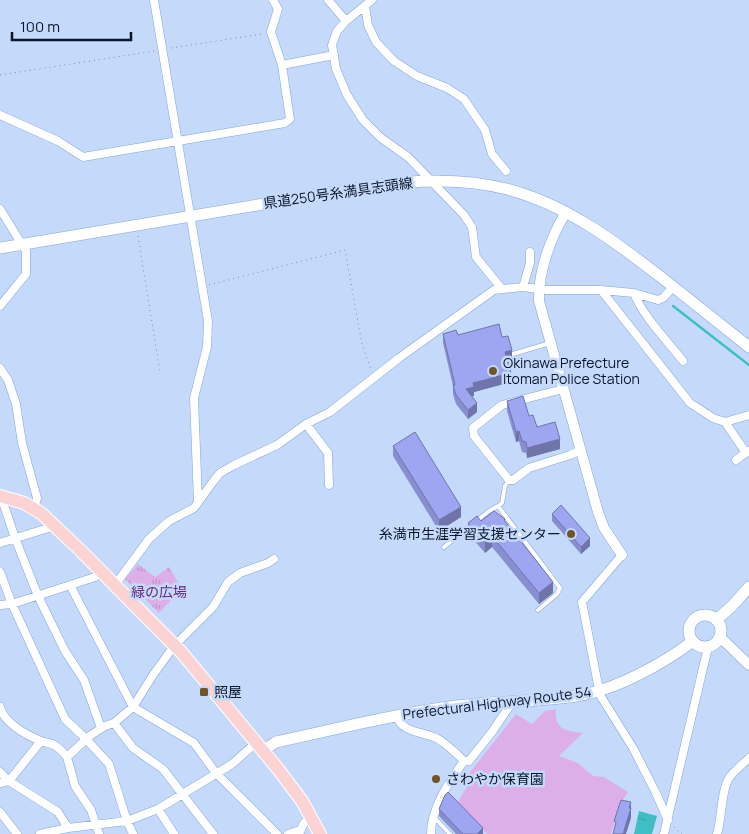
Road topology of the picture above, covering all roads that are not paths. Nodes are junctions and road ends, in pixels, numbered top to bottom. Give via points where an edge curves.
1 (154, 0) edge
2 (273, 0) edge
3 (328, 0) edge
4 (369, 3) edge
5 (346, 20) junction
6 (334, 55) junction
7 (282, 65) junction
8 (0, 115) edge
9 (178, 141) junction
10 (506, 171) dead end
11 (431, 181) junction
12 (0, 210) edge
13 (566, 212) junction
14 (190, 216) junction
15 (22, 244) junction
16 (0, 248) edge
17 (530, 252) dead end
18 (523, 287) junction
19 (673, 287) junction
20 (502, 289) junction
21 (539, 290) junction
22 (601, 290) junction
23 (634, 293) junction
24 (0, 306) edge
25 (550, 343) junction
26 (749, 347) edge
27 (513, 354) edge
28 (683, 361) dead end
29 (0, 368) edge
30 (563, 389) junction
31 (749, 415) edge
32 (725, 422) junction
33 (306, 424) junction
34 (581, 450) junction
35 (747, 451) edge
36 (736, 460) dead end
37 (509, 480) junction
38 (329, 485) dead end
39 (0, 496) edge
40 (198, 501) junction
41 (498, 506) junction
42 (34, 509) junction
43 (55, 526) junction
44 (15, 538) junction
45 (0, 542) edge
46 (444, 547) dead end
47 (622, 555) joint
48 (274, 558) dead end
49 (0, 572) edge
50 (101, 572) junction
51 (70, 585) junction
52 (115, 585) junction
53 (749, 587) edge
54 (38, 596) junction
55 (12, 604) junction
56 (0, 605) edge
57 (538, 610) dead end
58 (716, 620) junction
59 (720, 637) junction
60 (693, 641) junction
61 (174, 646) junction
62 (708, 647) junction
63 (749, 665) edge
64 (599, 690) junction
65 (513, 701) junction
66 (133, 707) junction
67 (0, 713) edge
68 (396, 715) junction
69 (114, 723) junction
70 (101, 728) junction
71 (86, 739) junction
72 (42, 741) junction
73 (260, 746) junction
74 (67, 757) junction
75 (749, 758) edge
76 (464, 761) junction
77 (0, 772) edge
78 (216, 773) junction
79 (9, 781) junction
80 (0, 783) edge
81 (182, 795) junction
82 (158, 809) junction
83 (0, 812) edge
84 (434, 817) junction
85 (312, 818) junction
86 (127, 821) junction
87 (667, 821) junction
88 (95, 824) junction
89 (68, 828) junction
90 (299, 832) edge
91 (17, 834) edge
92 (40, 834) edge
93 (99, 834) edge
94 (133, 834) edge
95 (174, 834) edge
96 (213, 834) edge
97 (277, 834) edge
98 (288, 834) edge
99 (320, 834) edge
100 (431, 834) edge
101 (450, 834) edge
102 (664, 834) edge
103 (716, 834) edge

1 - 9 street
2 - 7 street via 278,9 271,32
3 - 5 street
4 - 5 street
4 - 10 street via 368,25 376,42 394,61 417,76 464,99 485,130 492,154
5 - 6 street via 332,45
6 - 7 street
6 - 11 street via 347,95 363,120 408,157
7 - 9 street via 290,119 285,123
8 - 9 street via 58,141 84,157
9 - 14 street
11 - 13 main road, 県道250号糸満具志頭線 via 506,189
11 - 14 main road, 県道250号糸満具志頭線 via 371,186
11 - 20 street via 457,206 472,227 476,257
12 - 15 street
13 - 19 main road, 県道250号糸満具志頭線 via 596,229
13 - 21 street via 545,262
14 - 15 main road, 県道250号糸満具志頭線
14 - 40 street via 208,321 207,347 194,398
15 - 16 main road, 県道250号糸満具志頭線
15 - 24 street via 26,251 26,274
17 - 18 street
18 - 20 street
18 - 21 street
19 - 23 street via 658,300
19 - 26 main road, 県道250号糸満具志頭線
20 - 33 street via 483,296 330,412
21 - 22 street
21 - 25 street
22 - 23 street
22 - 32 street via 690,403
23 - 28 street
25 - 27 lane
25 - 30 street
29 - 42 street via 16,404 22,443 38,498
30 - 34 street
30 - 37 street via 502,405 473,428 474,436
31 - 32 street
32 - 35 street
33 - 38 street via 328,453
33 - 40 street via 276,445 220,473
34 - 37 street via 529,468
34 - 47 street via 604,528
35 - 36 street
37 - 41 lane via 502,503
39 - 42 main road
39 - 44 street
40 - 52 street via 194,508 169,521 149,539
41 - 46 lane
41 - 57 lane via 560,588
42 - 43 main road
43 - 44 street
43 - 50 main road
44 - 45 street
44 - 54 street
47 - 64 street via 582,602
48 - 61 street via 228,582 213,607
49 - 55 street
50 - 51 street
50 - 52 main road
51 - 54 street
51 - 66 street
52 - 61 main road
53 - 58 main road
54 - 55 street
54 - 70 street via 65,651 84,680
55 - 56 street
55 - 71 street via 65,719
58 - 59 main road
58 - 60 main road via 707,615 692,621 689,631
59 - 62 main road
59 - 63 street
60 - 62 main road
60 - 64 main road, Prefectural Highway Route 54 via 658,664
61 - 66 street
61 - 73 main road
62 - 87 street
64 - 65 main road, Prefectural Highway Route 54 via 578,696
64 - 87 street via 634,748
65 - 68 main road, Prefectural Highway Route 54
65 - 76 street via 481,747 469,761
66 - 69 street
66 - 78 street via 194,743
67 - 72 street
68 - 73 main road, Prefectural Highway Route 54
68 - 76 street via 404,728 438,739
69 - 70 street
69 - 81 street via 132,748 163,769
70 - 71 street
71 - 74 street
71 - 86 street via 109,764
72 - 74 street via 54,745
72 - 79 street
73 - 78 street
73 - 85 main road
74 - 88 street via 75,786 91,810
75 - 103 street via 729,778
76 - 84 street via 444,793
77 - 79 street
78 - 81 street
78 - 97 street
79 - 80 street
79 - 89 street via 58,812
81 - 82 street
81 - 96 street
82 - 86 street
82 - 95 street
83 - 91 street
84 - 100 street
84 - 101 lane
85 - 90 street
85 - 99 main road
86 - 88 street
86 - 94 street
87 - 102 street
88 - 89 street
88 - 93 street
89 - 92 street
90 - 98 street

